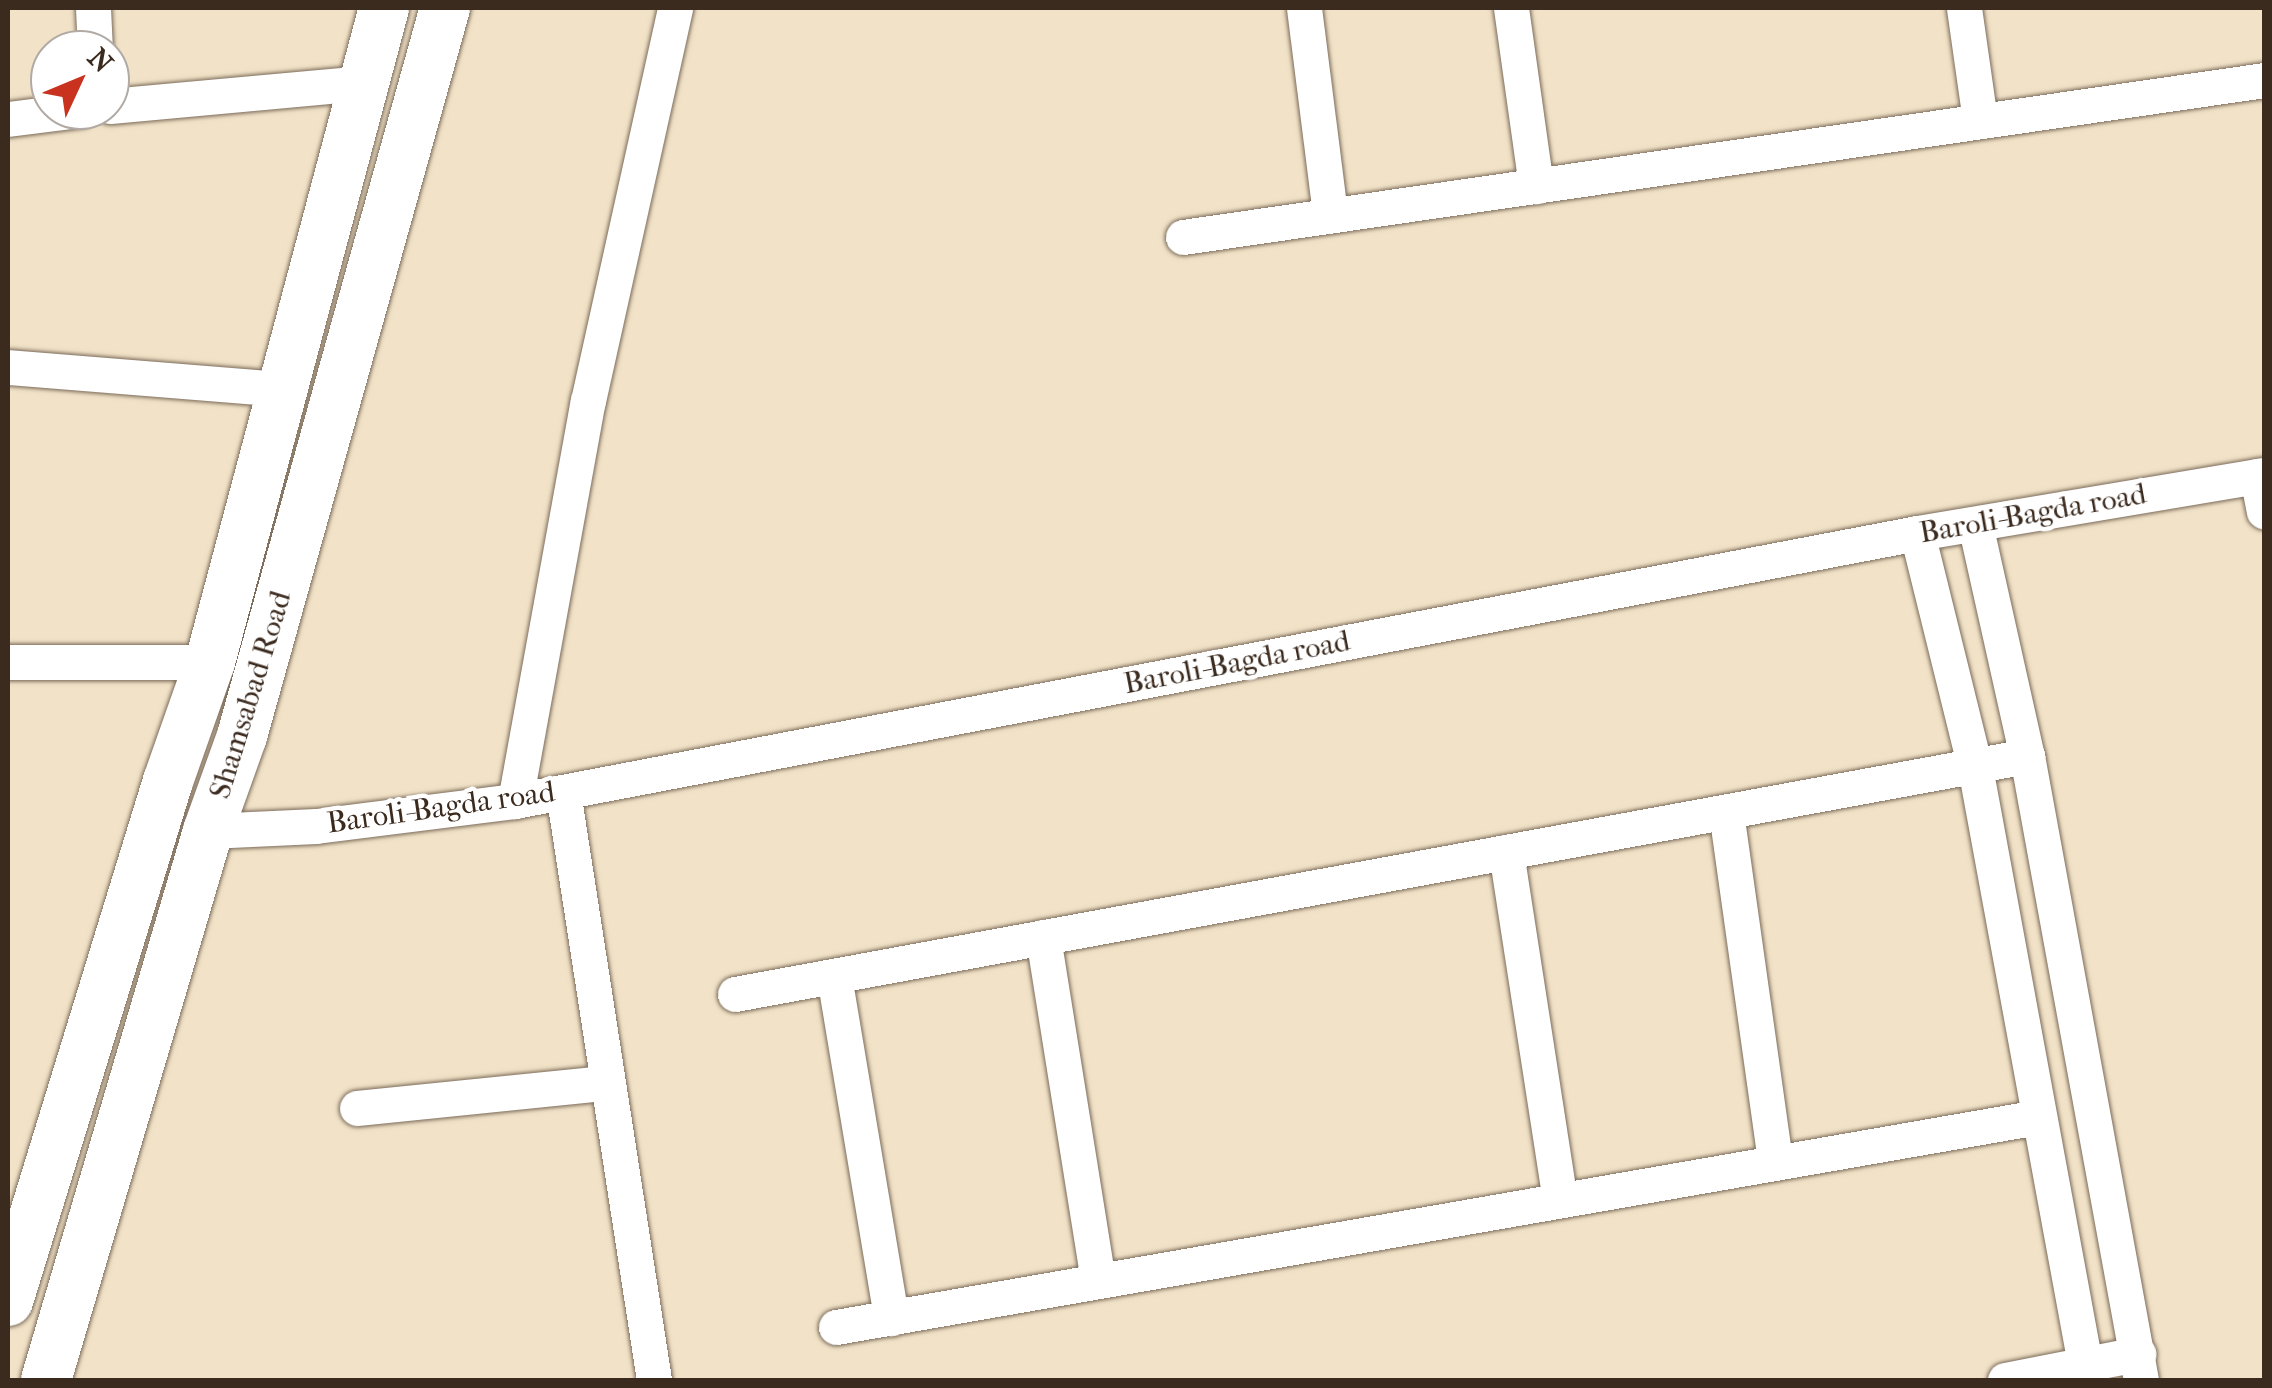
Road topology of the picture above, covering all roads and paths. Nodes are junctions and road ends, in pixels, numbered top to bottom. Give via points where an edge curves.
1 (384, 8) edge
2 (446, 8) edge
3 (675, 8) edge
4 (1304, 8) edge
5 (1511, 8) edge
6 (1964, 8) edge
7 (2264, 80) edge
8 (364, 83) junction
9 (130, 104) edge
10 (1980, 121) junction
11 (1536, 186) junction
12 (1330, 215) junction
13 (1182, 237) dead end
14 (8, 367) edge
15 (281, 389) junction
16 (2261, 475) edge
17 (2264, 510) edge
18 (1975, 524) junction
19 (1917, 533) junction
20 (8, 662) edge
21 (210, 662) junction
22 (2027, 756) junction
23 (1975, 766) junction
24 (563, 792) junction
25 (514, 801) junction
26 (1726, 812) junction
27 (208, 830) junction
28 (1506, 852) junction
29 (1043, 937) junction
30 (834, 976) junction
31 (735, 994) dead end
32 (606, 1083) junction
33 (357, 1108) dead end
34 (2038, 1117) junction
35 (1775, 1162) junction
36 (1560, 1200) junction
37 (22, 1210) edge
38 (1098, 1281) junction
39 (8, 1301) edge
40 (891, 1318) junction
41 (836, 1328) dead end
42 (2140, 1367) edge
43 (2087, 1372) edge
44 (46, 1380) edge
45 (654, 1380) edge
46 (2004, 1380) edge

1 - 8 main road, Shamsabad Road
2 - 27 main road, Shamsabad Road via 242,736
3 - 25 street via 588,401
4 - 12 street
5 - 11 street
6 - 10 street
7 - 10 street
8 - 9 street
8 - 15 main road, Shamsabad Road
10 - 11 street
11 - 12 street
12 - 13 street
14 - 15 street
15 - 21 main road, Shamsabad Road
16 - 17 street
16 - 18 street, Baroli-Bagda road
18 - 19 street, Baroli-Bagda road
18 - 22 street
19 - 23 street
19 - 24 street, Baroli-Bagda road
20 - 21 street
21 - 37 main road, Shamsabad Road
22 - 23 street
22 - 42 street
23 - 26 street
23 - 34 street
24 - 25 street, Baroli-Bagda road
24 - 32 street
25 - 27 street, Baroli-Bagda road via 316,826
26 - 28 street
26 - 35 street
27 - 44 main road, Shamsabad Road
28 - 29 street
28 - 36 street
29 - 30 street
29 - 38 street
30 - 31 street
30 - 40 street
32 - 33 street
32 - 45 street
34 - 35 street
34 - 43 street
35 - 36 street
36 - 38 street
37 - 39 main road, Shamsabad Road
38 - 40 street
40 - 41 street
42 - 43 street
43 - 46 street

